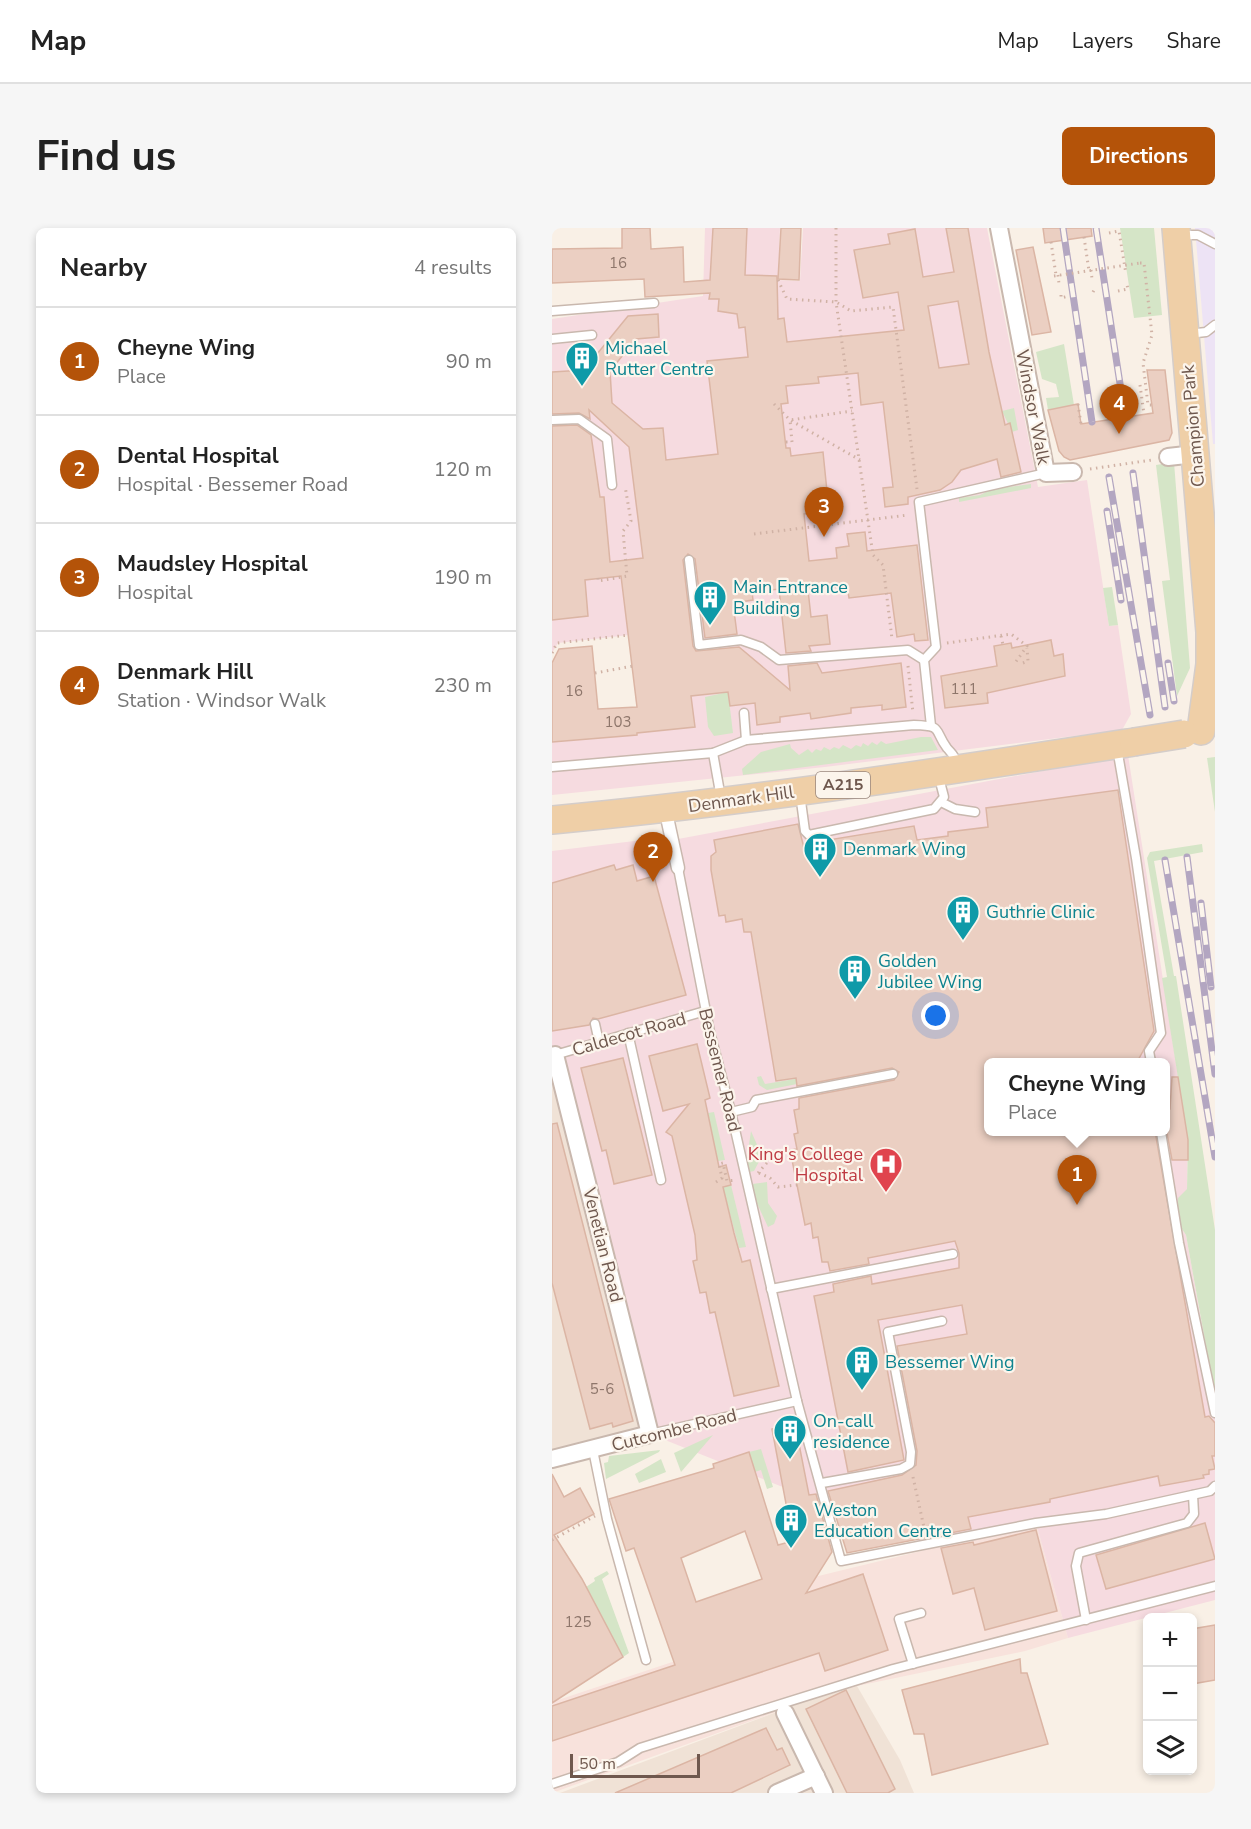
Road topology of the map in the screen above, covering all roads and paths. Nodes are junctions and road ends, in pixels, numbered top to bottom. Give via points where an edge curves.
1 (836, 228) edge
2 (999, 228) edge
3 (1176, 232) edge
4 (1109, 233) dead end
5 (1084, 237) dead end
6 (1051, 242) dead end
7 (1215, 244) edge
8 (1124, 266) junction
9 (1090, 271) junction
10 (1126, 274) dead end
11 (1056, 275) junction
12 (1092, 279) dead end
13 (778, 280) dead end
14 (1059, 284) dead end
15 (1127, 285) dead end
16 (1118, 291) dead end
17 (1061, 295) dead end
18 (1069, 296) dead end
19 (836, 302) junction
20 (654, 303) dead end
21 (552, 311) edge
22 (1215, 325) edge
23 (592, 335) dead end
24 (1185, 335) junction
25 (552, 339) edge
26 (1140, 384) dead end
27 (1108, 388) dead end
28 (774, 404) dead end
29 (1078, 404) dead end
30 (1152, 405) dead end
31 (852, 411) junction
32 (1144, 414) dead end
33 (1113, 418) dead end
34 (552, 420) edge
35 (790, 420) junction
36 (1081, 424) dead end
37 (786, 442) dead end
38 (1195, 454) junction
39 (1168, 457) joint
40 (860, 460) junction
41 (1072, 472) joint
42 (1046, 474) junction
43 (611, 481) joint
44 (919, 502) junction
45 (869, 520) junction
46 (754, 534) dead end
47 (689, 560) dead end
48 (598, 578) dead end
49 (629, 634) dead end
50 (1001, 636) junction
51 (936, 644) junction
52 (1002, 645) dead end
53 (1027, 646) junction
54 (906, 650) junction
55 (552, 653) edge
56 (924, 660) junction
57 (1015, 663) dead end
58 (1023, 663) dead end
59 (633, 666) dead end
60 (595, 673) dead end
61 (744, 713) dead end
62 (914, 725) junction
63 (931, 726) junction
64 (1200, 732) edge
65 (746, 740) junction
66 (1125, 743) junction
67 (713, 753) junction
68 (947, 766) junction
69 (552, 767) edge
70 (800, 791) junction
71 (722, 801) junction
72 (941, 802) junction
73 (665, 808) junction
74 (975, 812) dead end
75 (552, 820) edge
76 (678, 868) joint
77 (705, 1011) junction
78 (595, 1024) dead end
79 (628, 1033) junction
80 (599, 1042) junction
81 (554, 1056) edge
82 (1150, 1058) edge
83 (893, 1074) dead end
84 (731, 1112) junction
85 (1162, 1136) edge
86 (777, 1151) dead end
87 (759, 1173) junction
88 (751, 1176) dead end
89 (742, 1179) dead end
90 (661, 1180) dead end
91 (727, 1181) junction
92 (797, 1185) dead end
93 (953, 1254) dead end
94 (771, 1289) junction
95 (942, 1321) dead end
96 (797, 1401) junction
97 (1215, 1413) edge
98 (650, 1434) junction
99 (593, 1450) junction
100 (552, 1459) edge
101 (910, 1464) junction
102 (822, 1484) junction
103 (1215, 1486) edge
104 (1193, 1495) junction
105 (598, 1514) dead end
106 (552, 1540) edge
107 (928, 1545) junction
108 (1215, 1586) edge
109 (921, 1613) dead end
110 (1086, 1620) junction
111 (645, 1660) dead end
112 (913, 1664) junction
113 (785, 1713) dead end
114 (816, 1776) junction
115 (552, 1784) edge
116 (777, 1793) edge
117 (824, 1793) edge

1 - 19 path
2 - 42 street, Windsor Walk
3 - 7 lane via 1198,235
3 - 24 main road, Champion Park
4 - 8 path via 1119,231
5 - 9 path
6 - 11 path
8 - 9 path, bridge
8 - 10 path
8 - 30 path, bridge via 1144,263 1152,335 1143,363 1148,405
9 - 11 path, bridge
9 - 12 path
11 - 14 path
13 - 19 path via 787,299
15 - 16 path via 1128,289
17 - 18 path
19 - 31 path
19 - 44 path via 851,311 893,307
20 - 21 lane
22 - 24 lane via 1206,332
23 - 25 lane
24 - 38 main road, Champion Park
26 - 32 path
27 - 33 path
28 - 35 path
29 - 36 path
31 - 35 path
31 - 40 path
34 - 43 lane via 579,419 607,439
35 - 37 path via 792,442
35 - 40 path
38 - 39 street
38 - 64 main road, Champion Park via 1210,632 1210,664
39 - 41 path, Windsor Walk
40 - 45 path
41 - 42 street, Windsor Walk
42 - 44 lane
43 - 48 path via 620,480 628,493 631,521 622,531 627,576
44 - 45 path via 912,514
44 - 51 lane
45 - 46 path
45 - 54 path via 873,555 883,565 893,642 904,641
47 - 54 lane via 699,645 741,640 761,647 772,657 791,661
49 - 55 path via 557,643
50 - 51 path
50 - 52 path
50 - 53 path via 1011,634
51 - 56 lane
53 - 57 path
53 - 58 path via 1028,661
54 - 56 lane
54 - 62 path
56 - 63 lane
59 - 60 path
61 - 65 lane
62 - 63 lane
62 - 65 lane
63 - 68 lane via 938,729
64 - 66 main road, Denmark Hill / A215, bridge
65 - 67 lane
66 - 68 main road, Denmark Hill / A215
66 - 82 lane via 1136,858 1161,1033 1149,1051
67 - 69 lane
67 - 71 lane
68 - 70 main road, Denmark Hill / A215
68 - 72 lane
70 - 71 main road, Denmark Hill / A215
70 - 72 lane via 805,831 809,834 925,812
71 - 73 main road, Denmark Hill / A215
72 - 74 lane
73 - 75 main road, Denmark Hill / A215
73 - 76 street, Bessemer Road
76 - 77 lane, Bessemer Road
77 - 79 lane, Caldecot Road
77 - 84 lane, Bessemer Road
78 - 80 lane
79 - 80 lane, Caldecot Road
79 - 90 lane
80 - 81 lane, Caldecot Road
81 - 98 street, Venetian Road
83 - 84 lane via 756,1100 752,1107
84 - 94 lane, Bessemer Road
85 - 97 lane via 1179,1244
86 - 87 path
87 - 88 path
87 - 92 path via 778,1187
89 - 91 path
91 - 91 path via 723,1163 719,1164 722,1178 718,1182
93 - 94 lane
94 - 96 lane, Bessemer Road
95 - 101 lane via 888,1332
96 - 98 lane, Cutcombe Road
96 - 102 lane, Bessemer Road
98 - 99 street, Cutcombe Road
99 - 100 street, Cutcombe Road
99 - 111 lane via 607,1520
101 - 102 lane
101 - 107 path
102 - 107 lane, Bessemer Road via 841,1560
103 - 104 lane
104 - 107 lane
104 - 110 lane via 1194,1514 1187,1523 1079,1553 1076,1566
105 - 106 path
108 - 110 lane
109 - 112 lane via 899,1618
110 - 112 lane
112 - 115 lane via 640,1748 618,1762
113 - 114 street
114 - 116 street
114 - 117 street

